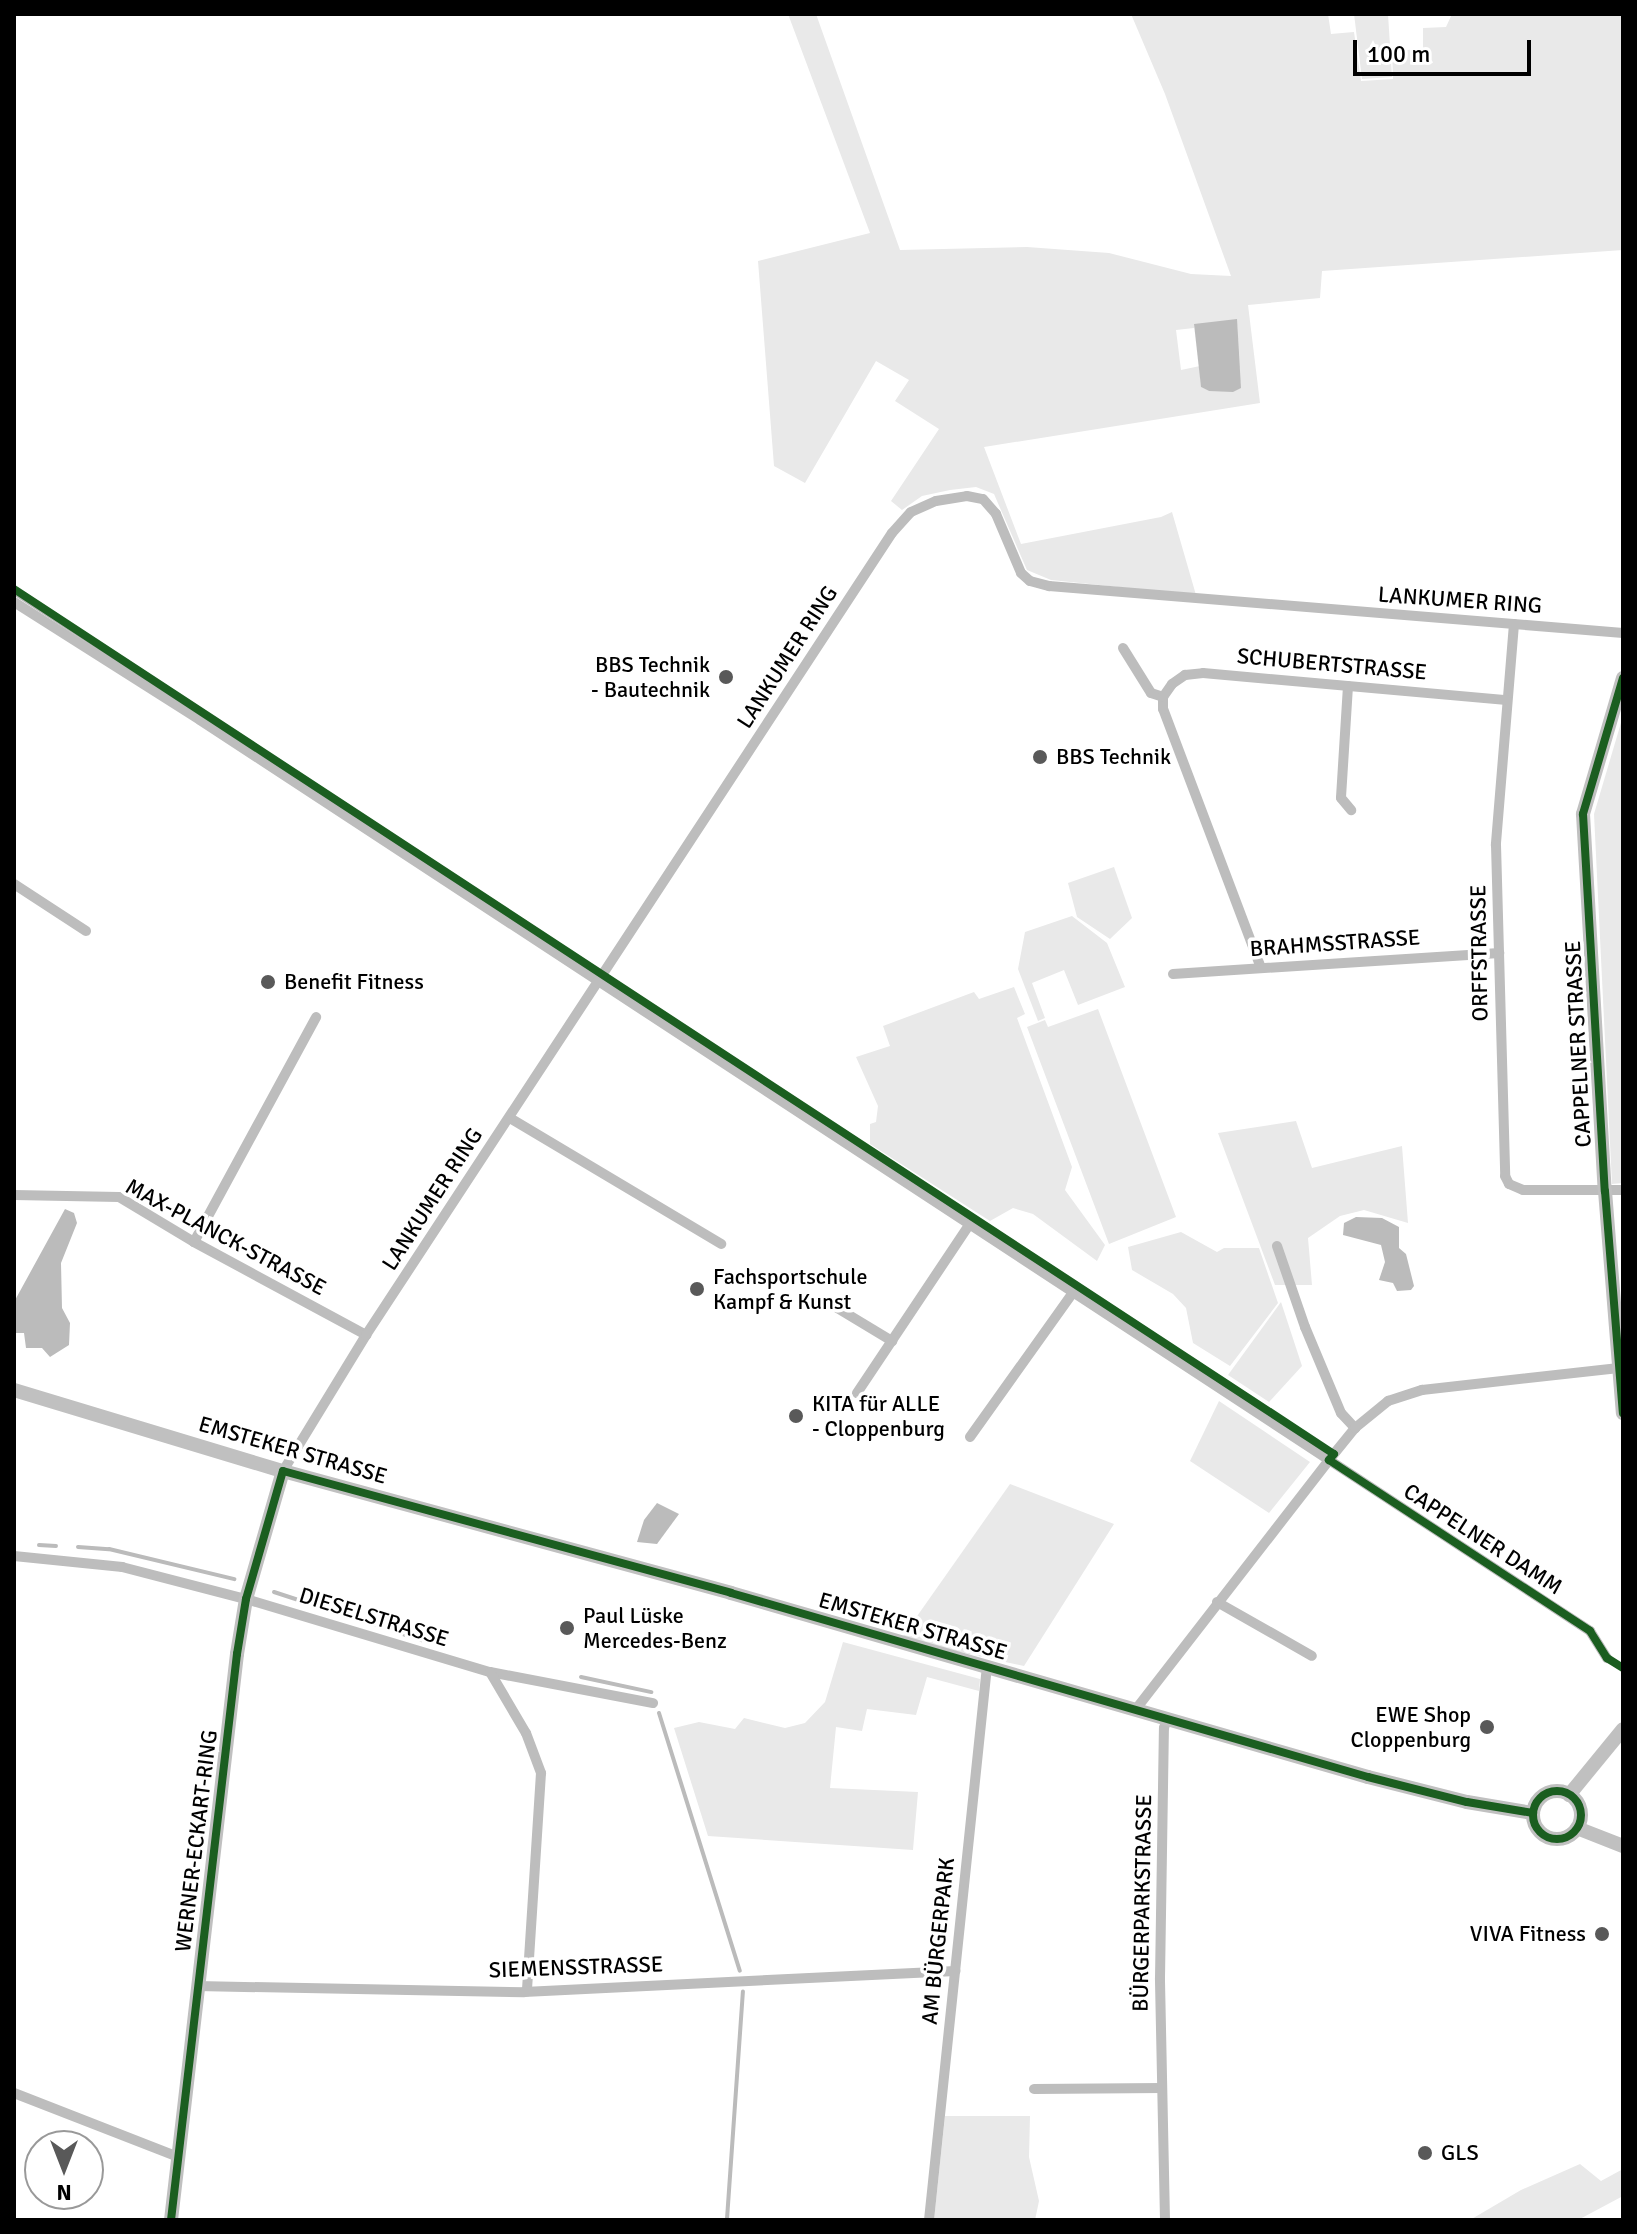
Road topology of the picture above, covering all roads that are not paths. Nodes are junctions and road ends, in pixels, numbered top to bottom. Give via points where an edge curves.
1 (14, 602) edge
2 (1514, 624) junction
3 (1623, 633) edge
4 (1123, 648) dead end
5 (1623, 678) edge
6 (1348, 686) junction
7 (1163, 697) junction
8 (1507, 700) junction
9 (1351, 810) dead end
10 (14, 884) edge
11 (86, 931) dead end
12 (1499, 953) junction
13 (1261, 968) junction
14 (1173, 974) dead end
15 (599, 982) junction
16 (316, 1017) dead end
17 (510, 1118) junction
18 (1623, 1190) edge
19 (1605, 1191) junction
20 (14, 1195) edge
21 (969, 1225) junction
22 (194, 1242) junction
23 (721, 1244) dead end
24 (1277, 1246) dead end
25 (1072, 1294) junction
26 (829, 1303) dead end
27 (366, 1335) junction
28 (892, 1341) junction
29 (1619, 1368) junction
30 (14, 1390) edge
31 (857, 1393) dead end
32 (1623, 1413) edge
33 (1355, 1428) junction
34 (970, 1437) dead end
35 (1329, 1460) junction
36 (283, 1471) junction
37 (14, 1556) edge
38 (246, 1599) junction
39 (1217, 1602) junction
40 (1312, 1656) dead end
41 (1607, 1658) dead end
42 (987, 1666) junction
43 (490, 1672) junction
44 (653, 1703) dead end
45 (1136, 1709) junction
46 (1167, 1718) junction
47 (1623, 1729) edge
48 (1569, 1795) junction
49 (1533, 1813) junction
50 (1577, 1828) junction
51 (1623, 1846) edge
52 (955, 1971) junction
53 (197, 1986) junction
54 (527, 1992) junction
55 (1162, 2088) junction
56 (1034, 2089) dead end
57 (14, 2093) edge
58 (178, 2157) junction
59 (171, 2220) edge
60 (929, 2220) edge
61 (1165, 2220) edge

1 - 15 street, CAPPELNER DAMM
2 - 3 street, LANKUMER RING
2 - 8 street, ORFFSTRASSE
2 - 15 street, LANKUMER RING via 1049,586 1021,573 996,514 983,499 967,496 921,507 900,521
4 - 7 street via 1151,693
5 - 19 street, CAPPELNER STRASSE via 1583,814
6 - 7 street, SCHUBERTSTRASSE via 1203,673 1185,675
6 - 8 street, SCHUBERTSTRASSE
6 - 9 street via 1341,798
7 - 13 street via 1163,709
8 - 12 street, ORFFSTRASSE via 1496,845
10 - 11 street
12 - 13 street, BRAHMSSTRASSE
12 - 19 street, ORFFSTRASSE via 1505,1176 1523,1190
13 - 14 street, BRAHMSSTRASSE
15 - 17 street, LANKUMER RING
15 - 21 street, CAPPELNER DAMM
16 - 22 street
17 - 23 street
17 - 27 street, LANKUMER RING
18 - 19 street
19 - 29 street, CAPPELNER STRASSE
20 - 22 street, MAX-PLANCK-STRASSE via 119,1197
21 - 25 street, CAPPELNER DAMM
21 - 28 street
22 - 27 street, MAX-PLANCK-STRASSE
24 - 33 street via 1341,1413
25 - 34 street
25 - 35 street, CAPPELNER DAMM
26 - 28 street
27 - 36 street, LANKUMER RING
28 - 31 street
29 - 32 street, CAPPELNER STRASSE
29 - 33 street via 1422,1390 1388,1401
30 - 36 street, EMSTEKER STRASSE
33 - 35 street
35 - 39 street
35 - 41 street, CAPPELNER DAMM via 1590,1631
36 - 38 street, WERNER-ECKART-RING
36 - 42 street, EMSTEKER STRASSE
37 - 38 street, DIESELSTRASSE via 122,1567
38 - 43 street, DIESELSTRASSE
38 - 53 street, WERNER-ECKART-RING
39 - 40 street
39 - 45 street
42 - 45 street, EMSTEKER STRASSE
42 - 52 street, AM BÜRGERPARK
43 - 44 street, DIESELSTRASSE
43 - 54 street via 526,1733 541,1773
45 - 46 street, EMSTEKER STRASSE
46 - 49 street, EMSTEKER STRASSE via 1368,1777
46 - 55 street, BÜRGERPARKSTRASSE
47 - 48 street
48 - 49 street via 1548,1793
48 - 50 street via 1581,1814
49 - 50 street via 1540,1832 1552,1839
50 - 51 street
52 - 54 street, SIEMENSSTRASSE
52 - 60 street, AM BÜRGERPARK
53 - 54 street, SIEMENSSTRASSE
53 - 58 street, WERNER-ECKART-RING
55 - 56 street
55 - 61 street, BÜRGERPARKSTRASSE
57 - 58 street
58 - 59 street, WERNER-ECKART-RING

